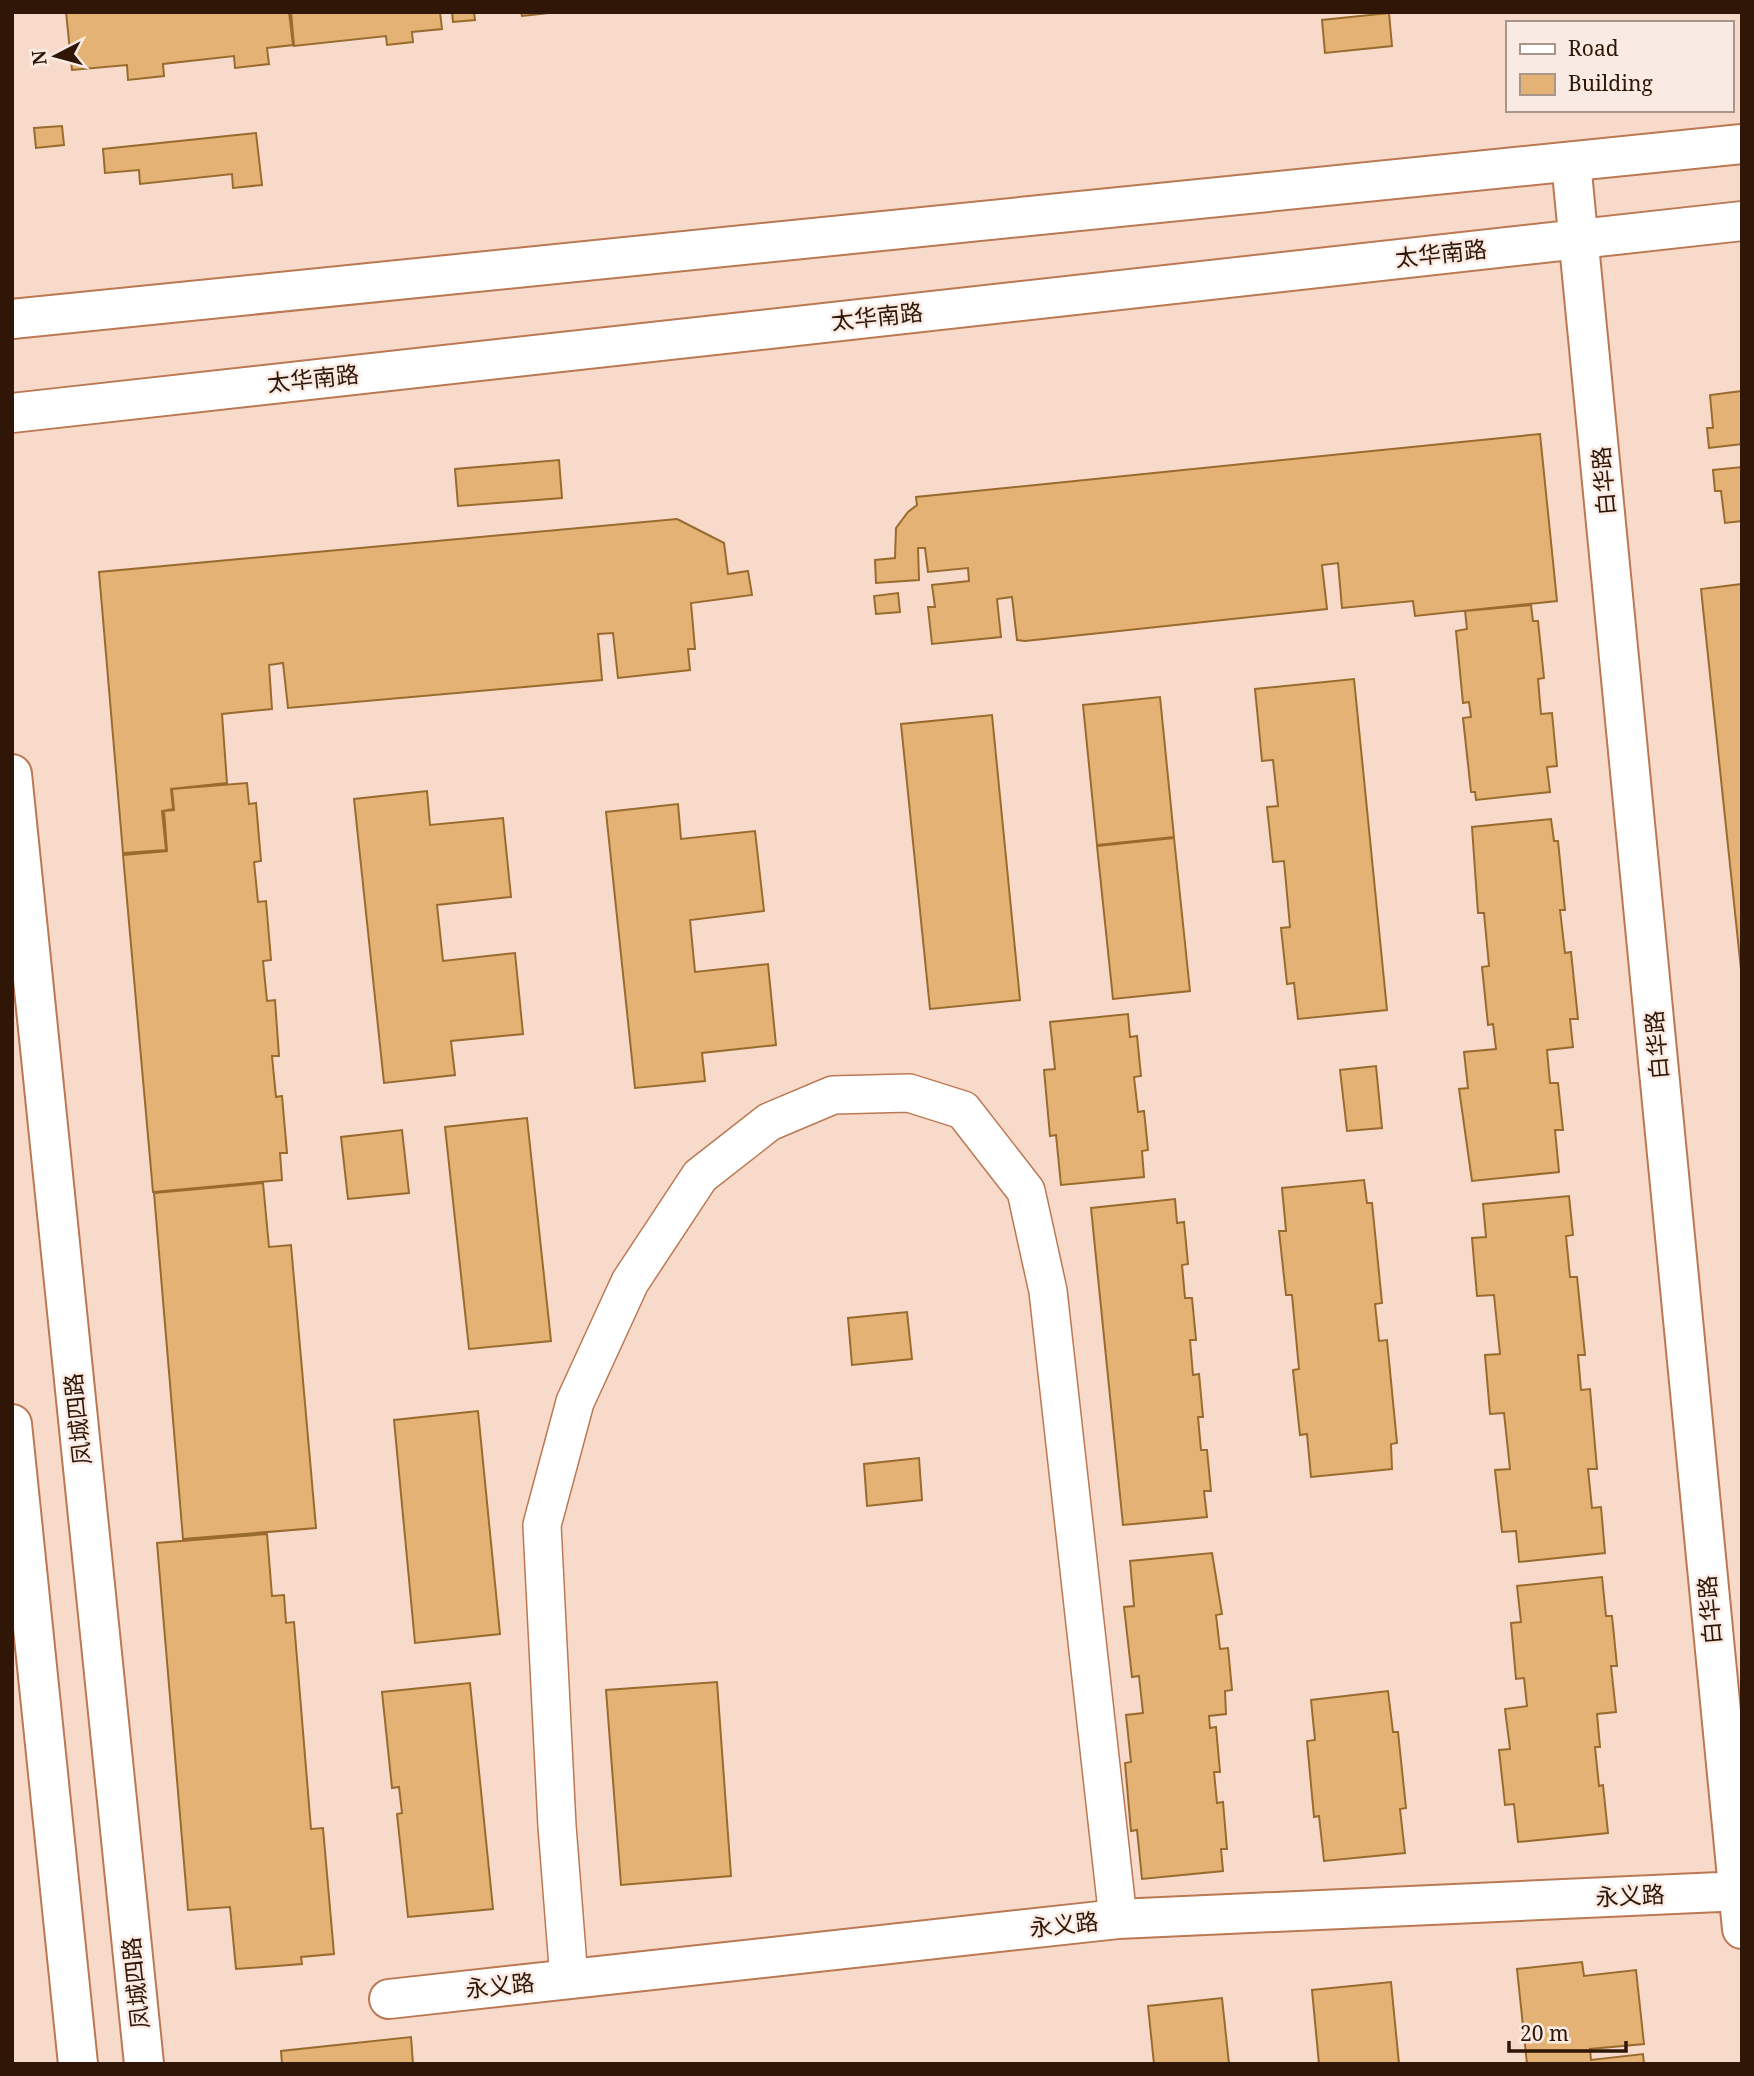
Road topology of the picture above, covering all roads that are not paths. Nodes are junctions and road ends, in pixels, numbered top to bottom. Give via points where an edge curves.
1 (1742, 144) edge
2 (1571, 162) junction
3 (1742, 221) edge
4 (1581, 239) junction
5 (12, 319) edge
6 (12, 413) edge
7 (12, 774) edge
8 (12, 1424) edge
9 (1739, 1891) edge
10 (1118, 1919) junction
11 (1742, 1929) edge
12 (569, 1979) junction
13 (389, 1999) dead end
14 (78, 2064) edge
15 (144, 2064) edge

1 - 2 street
2 - 4 street, 白华路
2 - 5 street
3 - 4 street, 太华南路
4 - 6 street, 太华南路
4 - 9 street, 白华路
7 - 15 street, 凤城四路
8 - 14 street
9 - 10 street, 永义路
9 - 11 street, 白华路
10 - 12 street, 永义路
10 - 12 street via 1048,1291 1026,1191 963,1110 909,1093 833,1095 769,1122 700,1176 630,1282 576,1402 542,1525
12 - 13 street, 永义路

